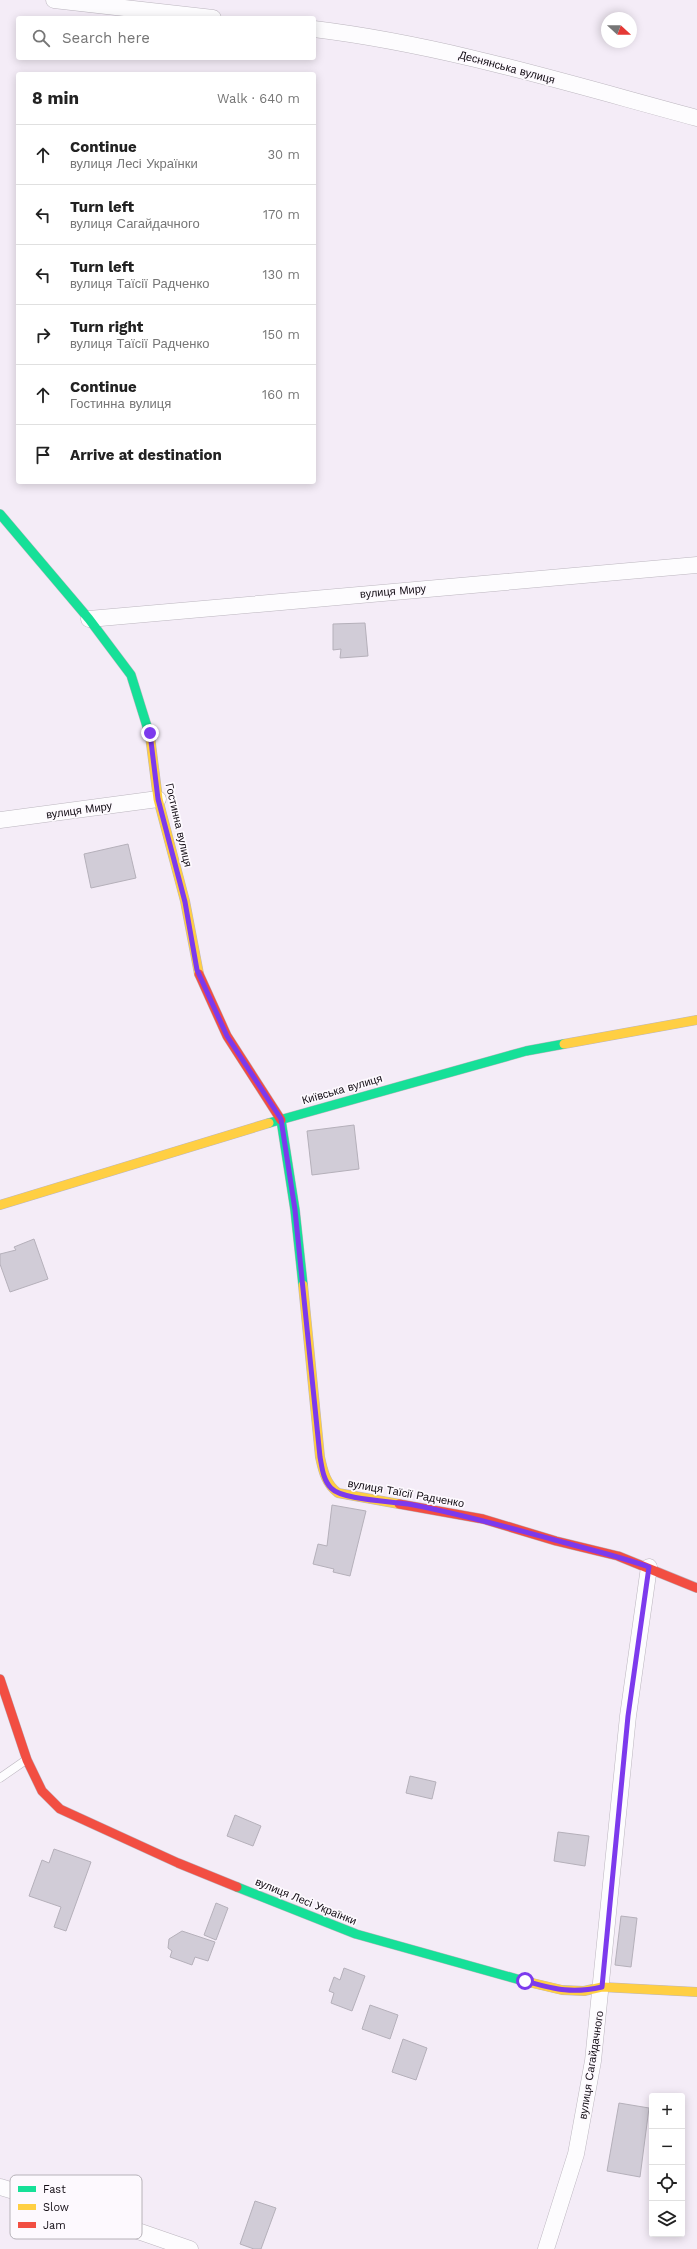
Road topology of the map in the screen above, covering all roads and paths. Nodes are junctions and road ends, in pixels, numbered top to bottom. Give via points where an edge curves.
1 (54, 0) edge
2 (195, 16) edge
3 (316, 29) edge
4 (697, 118) edge
5 (0, 514) edge
6 (697, 565) edge
7 (89, 619) junction
8 (158, 799) junction
9 (0, 820) edge
10 (697, 1020) edge
11 (281, 1119) junction
12 (0, 1205) edge
13 (649, 1567) junction
14 (697, 1588) edge
15 (0, 1679) edge
16 (27, 1760) junction
17 (0, 1778) edge
18 (602, 1987) junction
19 (697, 1992) edge
20 (0, 2187) edge
21 (10, 2190) edge
22 (142, 2232) edge
23 (190, 2249) edge
24 (546, 2249) edge

1 - 2 street
3 - 4 street, Деснянська вулиця via 366,35 456,53
5 - 7 street, Гостинна вулиця
6 - 7 street, вулиця Миру
7 - 8 street, Гостинна вулиця via 131,676 150,733
8 - 9 street, вулиця Миру
8 - 11 street, Гостинна вулиця via 185,902 197,970 227,1036
10 - 11 street, Київська вулиця via 526,1051
11 - 12 street, Київська вулиця
11 - 13 street, вулиця Таїсії Радченко via 295,1210 320,1457 324,1475 331,1488 348,1496 408,1504 483,1519
13 - 14 street, вулиця Таїсії Радченко
13 - 18 street, вулиця Сагайдачного via 628,1716
15 - 16 street, вулиця Лесі Українки
16 - 17 lane
16 - 18 street, вулиця Лесі Українки via 42,1790 60,1809 178,1863 356,1934 562,1990 584,1991
18 - 19 street, вулиця Лесі Українки
18 - 24 street, вулиця Сагайдачного via 593,2061 576,2154
20 - 21 street
22 - 23 street

